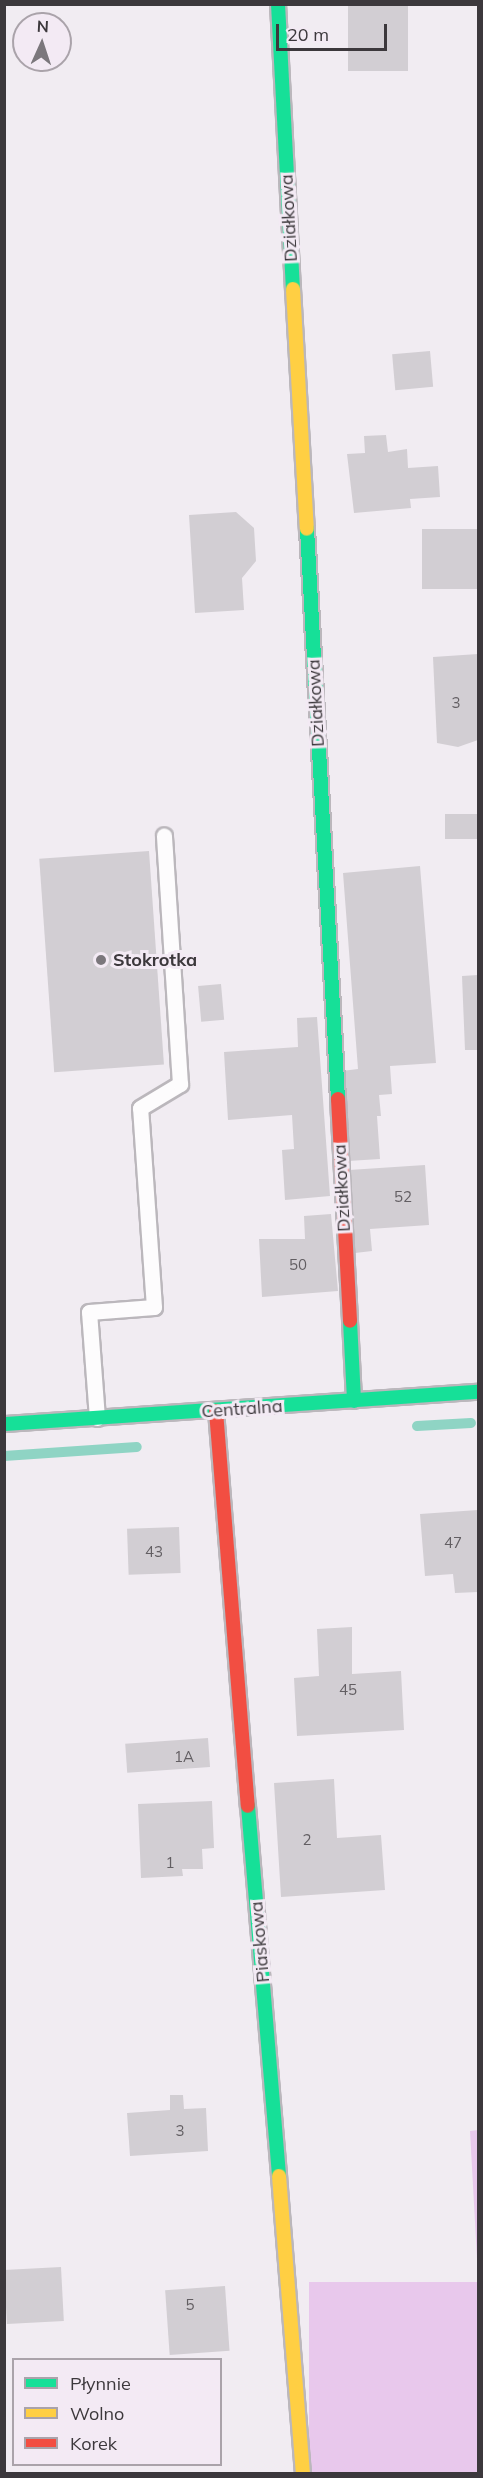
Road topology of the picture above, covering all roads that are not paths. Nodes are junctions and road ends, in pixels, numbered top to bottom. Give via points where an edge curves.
1 (278, 4) edge
2 (164, 836) dead end
3 (478, 1392) edge
4 (354, 1401) junction
5 (216, 1411) junction
6 (97, 1418) junction
7 (4, 1424) edge
8 (303, 2474) edge

1 - 4 street, Działkowa
2 - 6 lane via 180,1084 140,1108 154,1307 89,1312
3 - 4 street, Centralna
4 - 5 street, Centralna
5 - 6 street, Centralna
5 - 8 street, Piaskowa
6 - 7 street, Centralna

